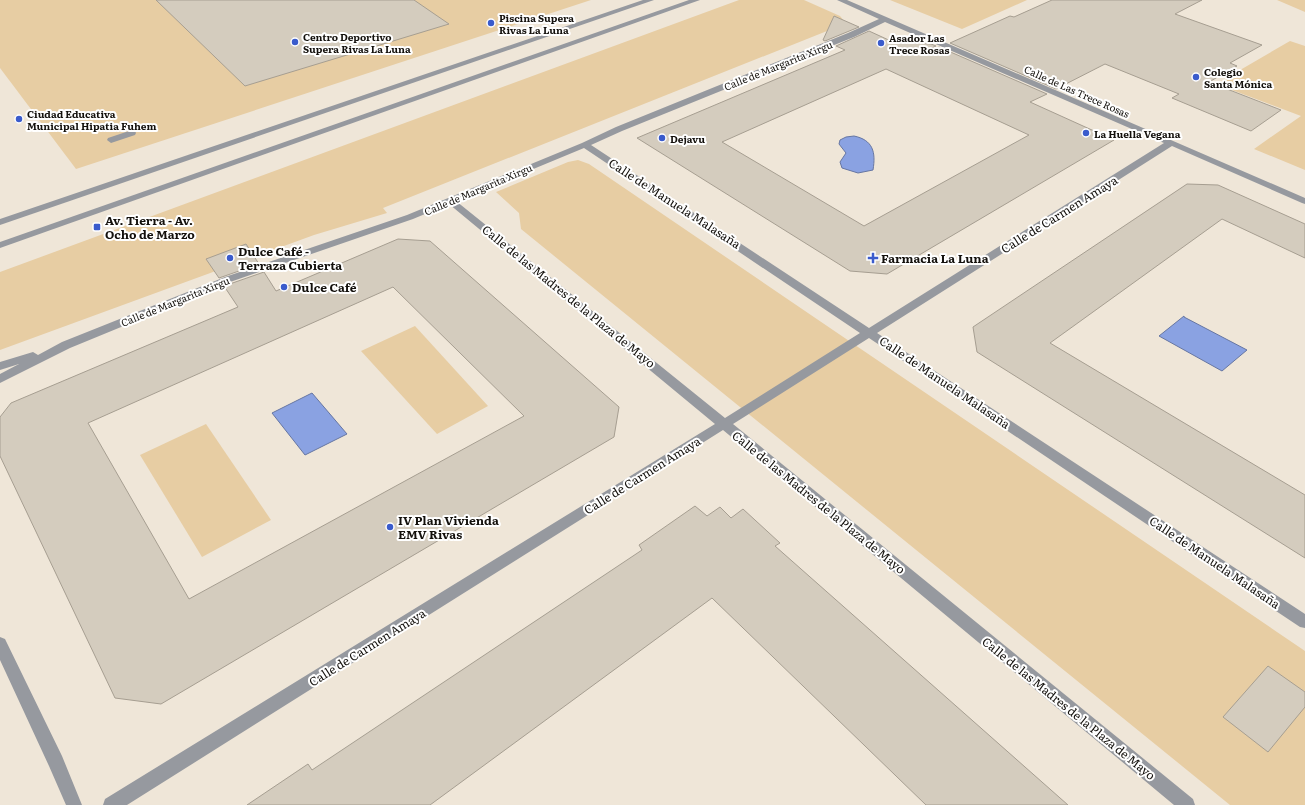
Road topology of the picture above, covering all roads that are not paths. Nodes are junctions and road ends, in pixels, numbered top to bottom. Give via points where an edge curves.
1 (650, 0) edge
2 (696, 0) edge
3 (841, 0) edge
4 (885, 19) junction
5 (132, 133) dead end
6 (111, 140) dead end
7 (1171, 143) junction
8 (585, 145) junction
9 (450, 200) junction
10 (1305, 201) edge
11 (0, 222) edge
12 (0, 245) edge
13 (870, 332) junction
14 (66, 345) junction
15 (0, 366) edge
16 (0, 379) edge
17 (724, 424) junction
18 (1305, 622) edge
19 (0, 644) edge
20 (74, 805) edge
21 (111, 805) edge
22 (1187, 805) edge

1 - 11 street
2 - 12 street
3 - 4 street, Calle de Las Trece Rosas
4 - 7 street, Calle de Las Trece Rosas
4 - 8 street, Calle de Margarita Xirgu
5 - 6 street
7 - 10 street, Calle de Las Trece Rosas
7 - 13 street, Calle de Carmen Amaya
8 - 9 street, Calle de Margarita Xirgu
8 - 13 street, Calle de Manuela Malasaña
9 - 14 street, Calle de Margarita Xirgu via 410,217 229,279
9 - 17 street, Calle de las Madres de la Plaza de Mayo
13 - 17 street, Calle de Carmen Amaya
13 - 18 street, Calle de Manuela Malasaña
14 - 15 street, Calle de Margarita Xirgu
14 - 16 street, Calle de Margarita Xirgu
17 - 21 street, Calle de Carmen Amaya
17 - 22 street, Calle de las Madres de la Plaza de Mayo
19 - 20 street

